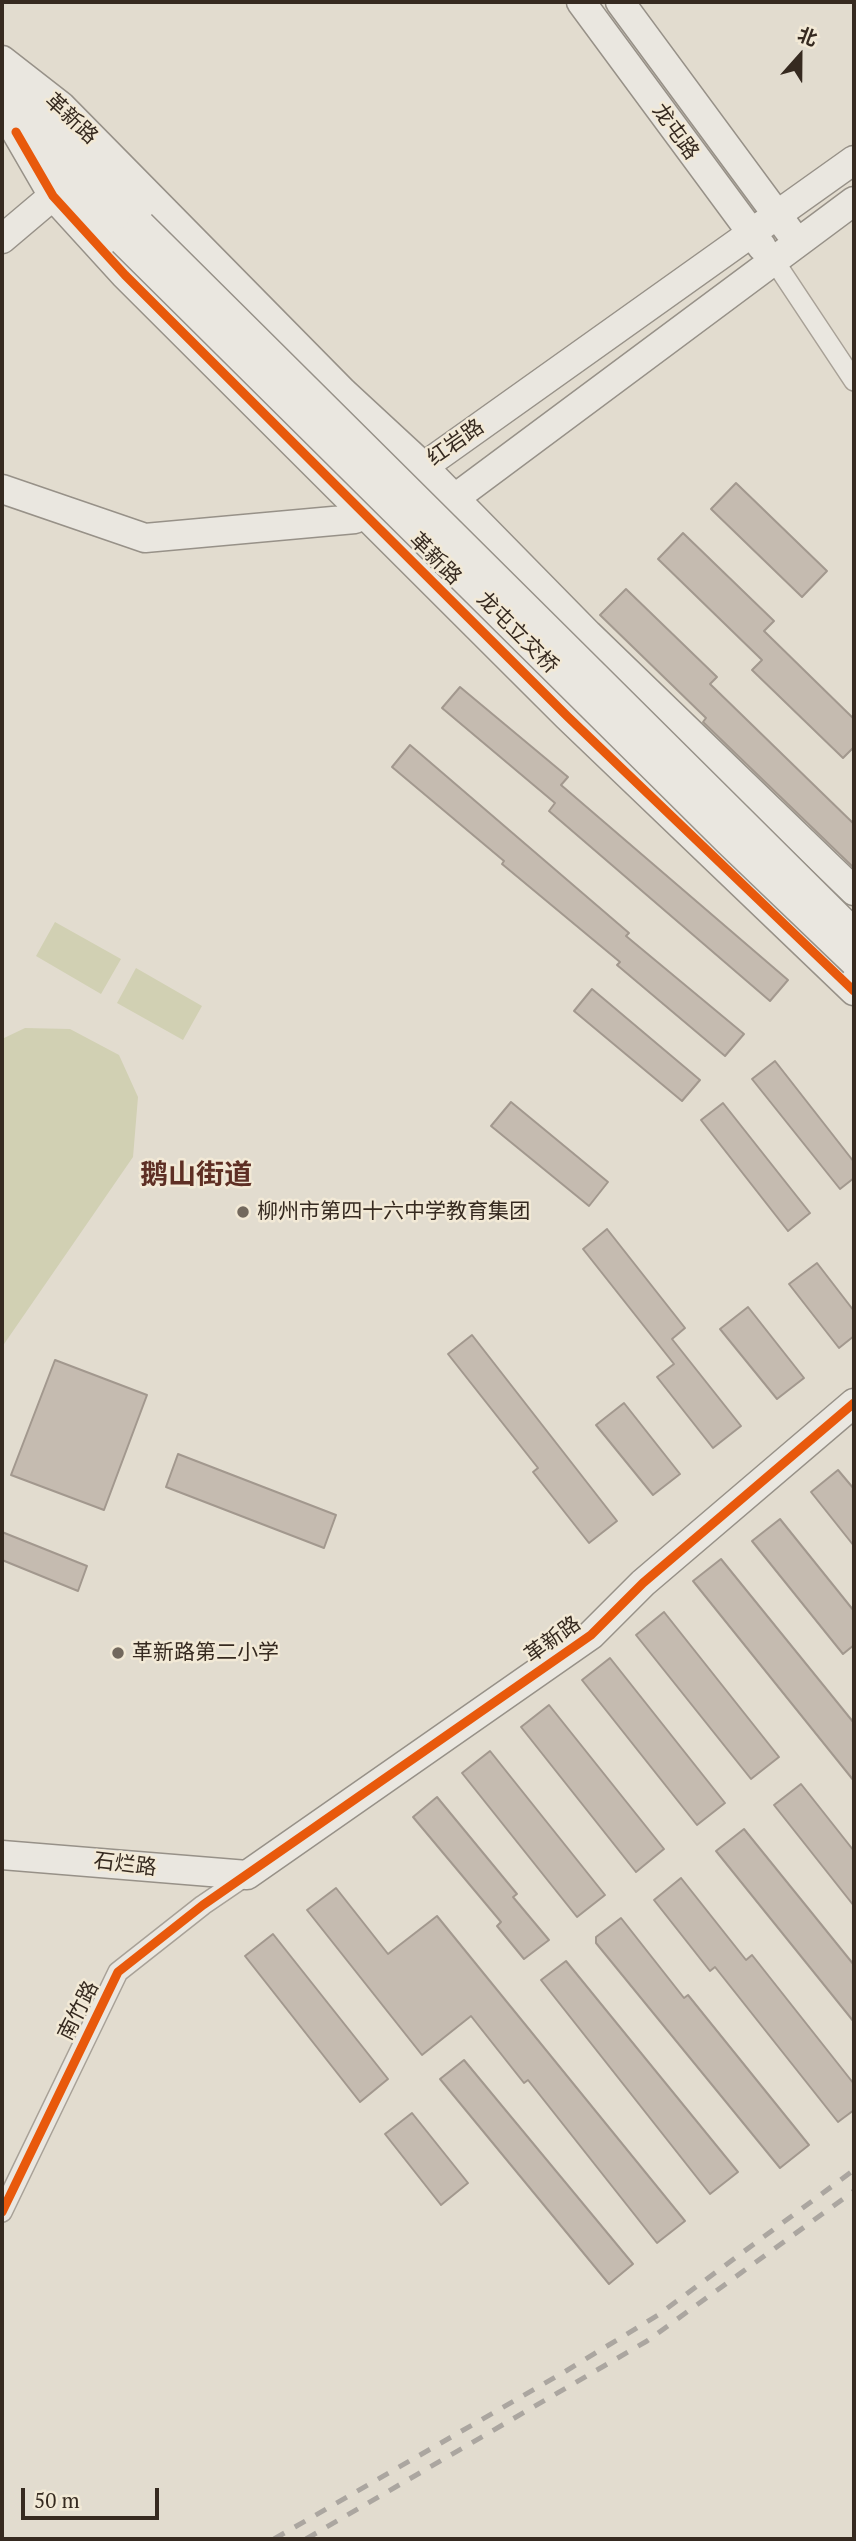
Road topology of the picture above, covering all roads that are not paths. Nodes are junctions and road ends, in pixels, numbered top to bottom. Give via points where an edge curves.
1 (581, 2) edge
2 (620, 2) edge
3 (2, 60) edge
4 (2, 81) edge
5 (9, 124) edge
6 (854, 160) edge
7 (60, 190) junction
8 (854, 201) edge
9 (777, 216) junction
10 (132, 233) junction
11 (750, 235) junction
12 (2, 239) edge
13 (797, 242) junction
14 (773, 259) junction
15 (854, 381) edge
16 (423, 466) junction
17 (2, 489) edge
18 (455, 498) junction
19 (364, 512) junction
20 (854, 891) edge
21 (854, 933) edge
22 (854, 962) edge
23 (854, 991) edge
24 (854, 1402) edge
25 (2, 1855) edge
26 (247, 1875) junction
27 (2, 2212) edge

1 - 11 main road, 龙屯路
2 - 9 main road, 龙屯路
3 - 16 main road, 革新路 via 61,106 343,392
4 - 10 main road, 革新路
5 - 7 main road, 革新路
6 - 9 main road, 红岩路
7 - 10 main road, 革新路
7 - 12 main road
7 - 19 main road, 革新路 via 125,275
8 - 13 main road
9 - 11 main road, 红岩路
9 - 13 main road, 龙屯路
10 - 21 main road, 龙屯立交桥, bridge
10 - 22 main road, 龙屯立交桥, bridge via 718,831
11 - 14 main road, 龙屯路
11 - 16 main road, 红岩路
13 - 14 main road
14 - 15 street
14 - 18 main road
16 - 18 main road, 革新路
16 - 19 main road, 红岩路
17 - 19 main road, 红岩路 via 145,538 355,519
18 - 19 main road
18 - 20 main road, 革新路 via 588,634
19 - 23 main road, 革新路 via 577,726
24 - 26 main road, 革新路 via 643,1583 591,1635
25 - 26 main road, 石烂路
26 - 27 street, 南竹路 via 118,1972

